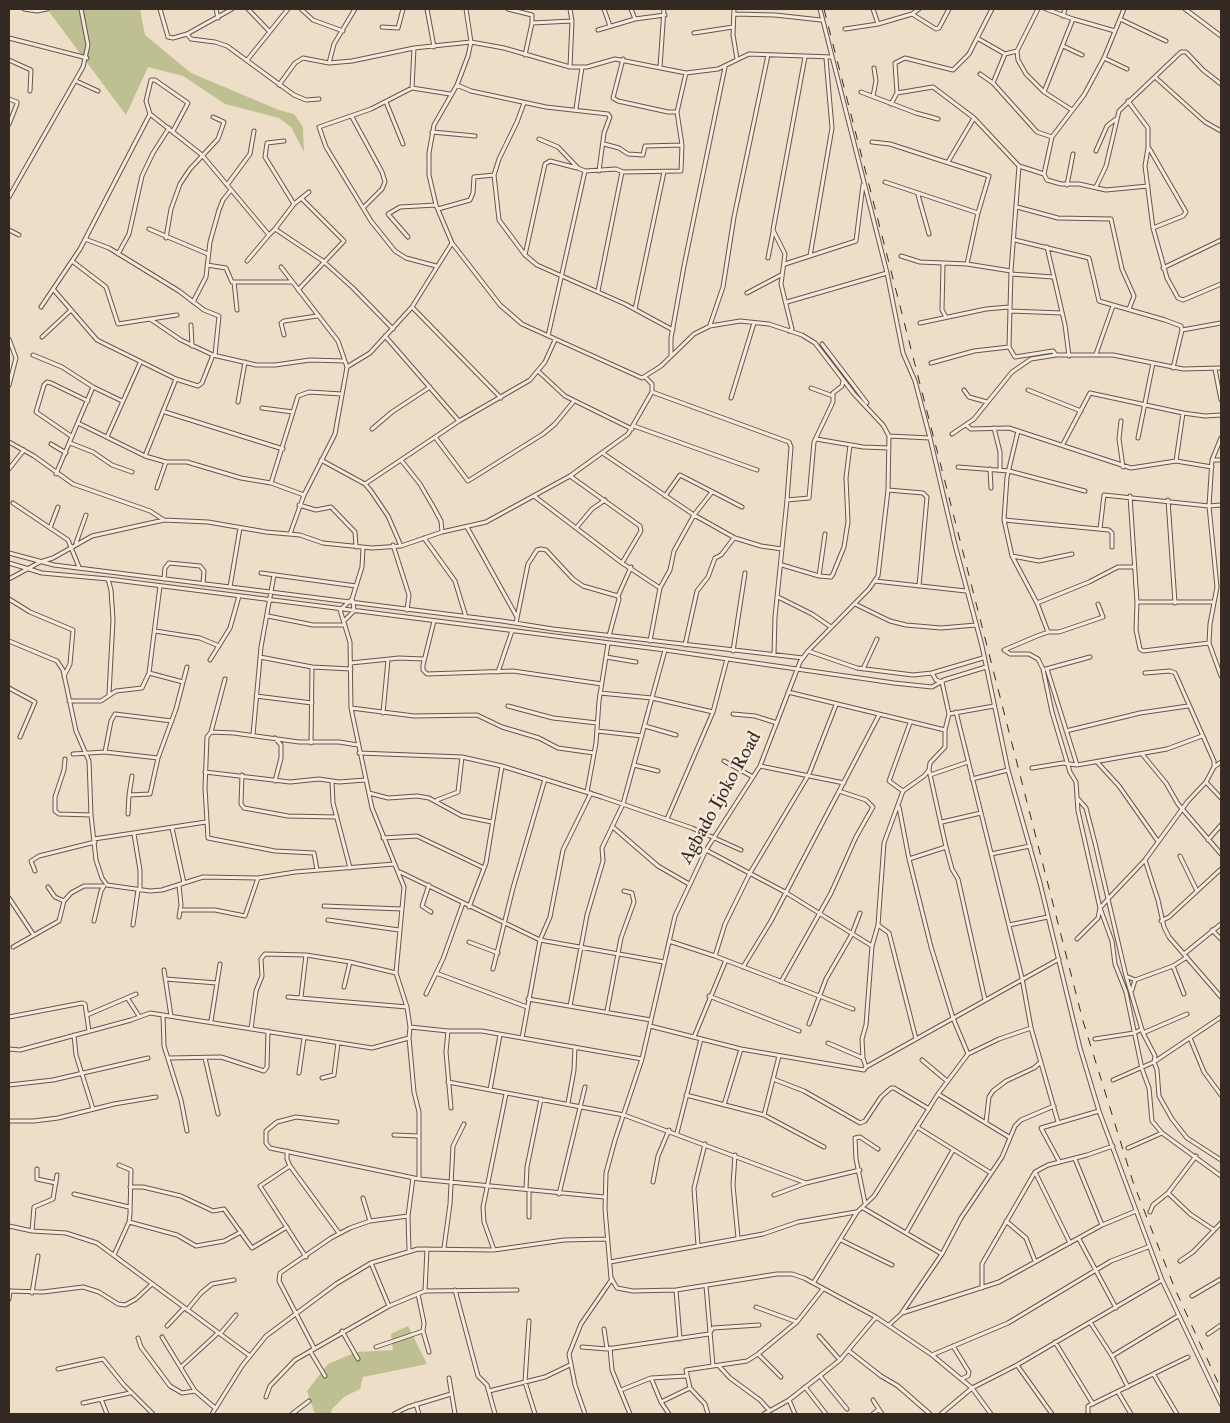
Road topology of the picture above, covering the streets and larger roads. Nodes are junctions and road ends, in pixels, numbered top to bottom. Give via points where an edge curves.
1 (24, 9) edge
2 (47, 9) edge
3 (81, 9) edge
4 (160, 9) edge
5 (216, 9) edge
6 (232, 9) edge
7 (248, 9) edge
8 (288, 9) edge
9 (301, 9) edge
10 (355, 9) edge
11 (404, 9) edge
12 (427, 9) edge
13 (466, 9) edge
14 (508, 9) edge
15 (570, 9) edge
16 (604, 9) edge
17 (631, 9) edge
18 (664, 9) edge
19 (734, 9) edge
20 (820, 9) edge
21 (873, 9) edge
22 (919, 9) edge
23 (949, 9) edge
24 (992, 9) edge
25 (1038, 9) edge
26 (1046, 9) edge
27 (1065, 9) edge
28 (1124, 9) edge
29 (1185, 9) edge
30 (734, 14) junction
31 (912, 14) junction
32 (665, 15) junction
33 (1063, 16) junction
34 (218, 18) junction
35 (635, 19) junction
36 (1073, 19) junction
37 (1120, 19) junction
38 (821, 20) junction
39 (572, 21) junction
40 (532, 23) junction
41 (878, 24) junction
42 (610, 26) junction
43 (382, 27) dead end
44 (733, 27) junction
45 (845, 29) dead end
46 (598, 30) dead end
47 (269, 31) junction
48 (342, 31) junction
49 (1116, 31) junction
50 (694, 33) dead end
51 (187, 34) junction
52 (1221, 36) edge
53 (9, 38) edge
54 (977, 38) junction
55 (1166, 41) dead end
56 (471, 42) junction
57 (1064, 46) junction
58 (434, 47) junction
59 (414, 48) junction
60 (1017, 51) junction
61 (1006, 54) junction
62 (524, 55) junction
63 (768, 55) junction
64 (1082, 55) dead end
65 (805, 57) junction
66 (832, 57) junction
67 (87, 58) junction
68 (826, 58) junction
69 (1104, 58) junction
70 (248, 59) junction
71 (623, 59) junction
72 (736, 59) junction
73 (9, 60) edge
74 (329, 63) junction
75 (570, 67) junction
76 (660, 67) junction
77 (725, 67) junction
78 (582, 68) junction
79 (874, 68) dead end
80 (1127, 69) dead end
81 (686, 73) junction
82 (980, 74) dead end
83 (1156, 78) junction
84 (76, 81) junction
85 (993, 83) junction
86 (1221, 84) edge
87 (279, 85) junction
88 (456, 85) junction
89 (412, 88) junction
90 (30, 91) dead end
91 (98, 91) dead end
92 (861, 92) dead end
93 (1044, 92) junction
94 (897, 93) junction
95 (450, 94) junction
96 (873, 96) junction
97 (9, 99) edge
98 (318, 99) dead end
99 (1128, 101) junction
100 (386, 102) junction
101 (524, 103) junction
102 (892, 104) junction
103 (576, 110) junction
104 (1072, 110) junction
105 (677, 112) junction
106 (150, 114) junction
107 (213, 117) dead end
108 (352, 117) junction
109 (974, 118) junction
110 (938, 119) dead end
111 (1116, 119) junction
112 (9, 124) edge
113 (171, 129) junction
114 (254, 131) dead end
115 (1221, 131) edge
116 (432, 132) junction
117 (475, 136) dead end
118 (1052, 137) junction
119 (538, 139) dead end
120 (284, 141) dead end
121 (872, 142) dead end
122 (403, 144) dead end
123 (604, 144) junction
124 (682, 145) junction
125 (1148, 148) junction
126 (1096, 151) dead end
127 (1073, 154) dead end
128 (202, 155) junction
129 (948, 162) junction
130 (1019, 166) junction
131 (578, 168) junction
132 (585, 171) junction
133 (599, 171) junction
134 (622, 172) junction
135 (664, 172) junction
136 (1044, 174) junction
137 (494, 175) junction
138 (863, 182) junction
139 (885, 182) dead end
140 (227, 185) junction
141 (1068, 185) junction
142 (1148, 186) junction
143 (1096, 187) junction
144 (231, 190) junction
145 (309, 192) dead end
146 (918, 194) junction
147 (9, 197) edge
148 (301, 198) junction
149 (294, 204) junction
150 (436, 204) junction
151 (1017, 207) junction
152 (363, 208) junction
153 (438, 209) junction
154 (978, 213) junction
155 (1153, 228) junction
156 (148, 229) dead end
157 (275, 229) junction
158 (9, 230) edge
159 (773, 230) junction
160 (929, 234) dead end
161 (19, 235) dead end
162 (269, 235) junction
163 (408, 237) dead end
164 (85, 238) junction
165 (166, 238) junction
166 (1015, 240) junction
167 (1221, 240) edge
168 (452, 244) junction
169 (1047, 247) junction
170 (118, 254) junction
171 (208, 254) junction
172 (525, 255) junction
173 (810, 256) junction
174 (901, 256) dead end
175 (768, 258) dead end
176 (72, 261) junction
177 (246, 261) dead end
178 (323, 261) junction
179 (785, 264) junction
180 (967, 264) junction
181 (207, 265) junction
182 (943, 265) junction
183 (436, 266) junction
184 (281, 267) dead end
185 (1163, 268) junction
186 (887, 273) junction
187 (1011, 273) junction
188 (561, 275) junction
189 (781, 275) junction
190 (1053, 277) junction
191 (234, 282) junction
192 (292, 282) junction
193 (1221, 286) edge
194 (53, 289) junction
195 (298, 290) junction
196 (598, 291) junction
197 (747, 293) dead end
198 (193, 302) junction
199 (787, 302) junction
200 (1113, 306) junction
201 (41, 307) dead end
202 (412, 307) junction
203 (635, 309) junction
204 (1010, 309) junction
205 (1129, 309) junction
206 (71, 310) junction
207 (237, 310) dead end
208 (1062, 313) junction
209 (177, 315) dead end
210 (318, 316) junction
211 (946, 316) junction
212 (150, 319) junction
213 (754, 323) junction
214 (920, 323) dead end
215 (1221, 323) edge
216 (191, 325) dead end
217 (710, 326) junction
218 (393, 329) junction
219 (673, 330) junction
220 (1182, 330) junction
221 (789, 331) junction
222 (284, 335) dead end
223 (385, 336) junction
224 (548, 336) junction
225 (42, 337) dead end
226 (9, 339) edge
227 (556, 340) junction
228 (822, 344) dead end
229 (192, 346) junction
230 (1009, 347) junction
231 (1096, 354) junction
232 (34, 355) dead end
233 (214, 355) junction
234 (671, 356) junction
235 (1056, 356) junction
236 (1069, 356) junction
237 (345, 361) junction
238 (245, 362) junction
239 (140, 363) junction
240 (931, 363) dead end
241 (1153, 363) junction
242 (348, 367) junction
243 (1173, 368) junction
244 (1221, 368) edge
245 (1215, 369) junction
246 (538, 372) junction
247 (645, 378) junction
248 (176, 379) junction
249 (844, 380) junction
250 (9, 385) edge
251 (93, 387) junction
252 (430, 387) junction
253 (811, 388) dead end
254 (964, 390) dead end
255 (1028, 390) dead end
256 (652, 392) junction
257 (342, 394) junction
258 (832, 396) junction
259 (502, 398) junction
260 (731, 398) dead end
261 (1221, 400) edge
262 (88, 401) junction
263 (122, 401) junction
264 (574, 401) junction
265 (238, 402) dead end
266 (986, 402) junction
267 (867, 403) dead end
268 (1143, 403) junction
269 (262, 408) dead end
270 (1080, 411) junction
271 (165, 412) junction
272 (293, 412) junction
273 (1183, 413) junction
274 (1221, 415) edge
275 (460, 421) junction
276 (1121, 421) dead end
277 (78, 423) junction
278 (966, 425) junction
279 (633, 428) junction
280 (994, 428) junction
281 (372, 429) dead end
282 (1018, 431) junction
283 (952, 434) dead end
284 (71, 436) junction
285 (889, 436) junction
286 (107, 437) junction
287 (435, 437) junction
288 (930, 438) junction
289 (1138, 438) dead end
290 (1221, 438) edge
291 (816, 439) junction
292 (9, 442) edge
293 (70, 443) junction
294 (50, 444) dead end
295 (1063, 444) junction
296 (850, 445) junction
297 (889, 448) junction
298 (282, 449) junction
299 (24, 450) junction
300 (66, 453) junction
301 (604, 454) junction
302 (145, 456) junction
303 (321, 460) junction
304 (401, 460) junction
305 (1212, 460) junction
306 (1221, 460) edge
307 (1176, 461) junction
308 (166, 462) junction
309 (1123, 466) junction
310 (1212, 466) junction
311 (958, 467) dead end
312 (9, 469) edge
313 (990, 469) junction
314 (757, 470) dead end
315 (1000, 470) junction
316 (1009, 471) junction
317 (132, 472) dead end
318 (56, 474) junction
319 (570, 476) junction
320 (271, 483) junction
321 (365, 484) junction
322 (157, 488) dead end
323 (991, 488) dead end
324 (888, 490) junction
325 (1085, 490) dead end
326 (712, 492) junction
327 (304, 495) junction
328 (534, 496) junction
329 (665, 496) junction
330 (1130, 496) junction
331 (605, 500) junction
332 (787, 500) junction
333 (1168, 500) junction
334 (13, 503) dead end
335 (299, 505) junction
336 (1221, 505) edge
337 (742, 506) dead end
338 (1209, 506) junction
339 (58, 507) dead end
340 (86, 516) dead end
341 (694, 516) junction
342 (164, 520) junction
343 (1004, 520) junction
344 (467, 527) junction
345 (577, 527) junction
346 (50, 528) junction
347 (240, 528) junction
348 (1100, 529) junction
349 (442, 532) junction
350 (290, 534) junction
351 (825, 534) dead end
352 (424, 538) junction
353 (734, 538) junction
354 (76, 543) junction
355 (393, 545) junction
356 (401, 546) junction
357 (1221, 546) edge
358 (71, 547) junction
359 (356, 547) junction
360 (1112, 547) dead end
361 (1214, 547) junction
362 (363, 548) junction
363 (782, 549) junction
364 (9, 552) edge
365 (1072, 554) dead end
366 (1012, 556) junction
367 (40, 562) junction
368 (9, 563) edge
369 (622, 563) junction
370 (782, 565) junction
371 (631, 567) junction
372 (1134, 567) junction
373 (80, 568) junction
374 (26, 569) junction
375 (262, 573) dead end
376 (745, 574) dead end
377 (274, 575) junction
378 (819, 576) junction
379 (9, 579) edge
380 (108, 579) junction
381 (164, 579) junction
382 (875, 581) junction
383 (203, 584) junction
384 (160, 586) junction
385 (356, 586) junction
386 (919, 586) junction
387 (230, 587) junction
388 (1219, 587) edge
389 (660, 588) junction
390 (966, 591) junction
391 (270, 593) junction
392 (239, 596) junction
393 (618, 596) junction
394 (778, 598) junction
395 (9, 600) edge
396 (270, 600) junction
397 (352, 601) junction
398 (1137, 602) junction
399 (1214, 602) junction
400 (1037, 603) junction
401 (855, 604) junction
402 (1098, 604) dead end
403 (1175, 604) junction
404 (340, 610) junction
405 (407, 610) junction
406 (354, 611) junction
407 (268, 616) junction
408 (466, 617) junction
409 (517, 617) junction
410 (345, 620) junction
411 (434, 621) junction
412 (516, 623) junction
413 (345, 625) junction
414 (976, 625) junction
415 (831, 627) junction
416 (512, 630) junction
417 (155, 631) junction
418 (1048, 632) junction
419 (609, 636) junction
420 (878, 639) dead end
421 (9, 641) edge
422 (650, 641) junction
423 (1209, 643) junction
424 (608, 644) junction
425 (685, 645) junction
426 (219, 646) junction
427 (665, 650) junction
428 (733, 651) junction
429 (808, 651) junction
430 (774, 654) junction
431 (260, 657) junction
432 (606, 657) junction
433 (1090, 657) dead end
434 (803, 658) junction
435 (983, 658) junction
436 (424, 659) junction
437 (727, 659) junction
438 (210, 660) dead end
439 (388, 660) junction
440 (636, 662) dead end
441 (350, 663) junction
442 (1219, 665) edge
443 (187, 667) dead end
444 (312, 667) junction
445 (986, 667) junction
446 (950, 668) junction
447 (797, 669) junction
448 (863, 669) junction
449 (1045, 669) junction
450 (350, 670) junction
451 (498, 672) junction
452 (149, 673) junction
453 (932, 673) junction
454 (1145, 673) dead end
455 (64, 676) junction
456 (1221, 676) edge
457 (949, 678) junction
458 (225, 679) dead end
459 (183, 682) junction
460 (942, 682) junction
461 (602, 684) junction
462 (9, 688) edge
463 (788, 692) junction
464 (600, 693) junction
465 (109, 694) junction
466 (256, 696) junction
467 (652, 698) junction
468 (69, 701) junction
469 (312, 703) junction
470 (836, 705) junction
471 (508, 706) dead end
472 (994, 706) junction
473 (1188, 706) junction
474 (351, 708) junction
475 (713, 712) junction
476 (956, 712) junction
477 (383, 713) junction
478 (733, 714) dead end
479 (949, 714) junction
480 (880, 715) junction
481 (172, 722) junction
482 (597, 722) junction
483 (777, 723) junction
484 (910, 723) junction
485 (645, 726) junction
486 (945, 730) junction
487 (597, 731) junction
488 (1066, 731) junction
489 (211, 732) junction
490 (253, 734) junction
491 (676, 735) dead end
492 (642, 736) junction
493 (1202, 736) junction
494 (20, 737) dead end
495 (275, 738) junction
496 (285, 739) junction
497 (311, 743) junction
498 (281, 745) junction
499 (358, 745) junction
500 (105, 752) junction
501 (87, 753) junction
502 (360, 753) junction
503 (594, 753) junction
504 (73, 754) dead end
505 (1142, 754) junction
506 (462, 757) junction
507 (158, 758) junction
508 (64, 759) dead end
509 (724, 761) dead end
510 (968, 762) junction
511 (1097, 762) junction
512 (1221, 762) edge
513 (1067, 763) junction
514 (634, 765) junction
515 (1077, 765) junction
516 (502, 766) junction
517 (760, 766) junction
518 (1214, 767) junction
519 (1032, 768) dead end
520 (1008, 770) junction
521 (658, 771) dead end
522 (205, 772) junction
523 (930, 772) junction
524 (809, 774) junction
525 (132, 776) dead end
526 (242, 776) junction
527 (753, 777) junction
528 (544, 778) junction
529 (972, 779) junction
530 (366, 780) junction
531 (275, 781) junction
532 (332, 781) junction
533 (1206, 782) junction
534 (844, 783) junction
535 (839, 791) junction
536 (903, 791) junction
537 (369, 793) junction
538 (589, 793) junction
539 (129, 795) junction
540 (1221, 798) edge
541 (1078, 799) junction
542 (436, 800) junction
543 (623, 804) junction
544 (899, 806) junction
545 (1183, 809) junction
546 (981, 813) junction
547 (128, 814) dead end
548 (91, 815) junction
549 (337, 816) junction
550 (666, 820) junction
551 (206, 822) junction
552 (492, 822) junction
553 (942, 822) junction
554 (1221, 826) edge
555 (172, 828) junction
556 (614, 828) junction
557 (134, 834) junction
558 (714, 836) junction
559 (383, 838) junction
560 (94, 840) junction
561 (1157, 840) junction
562 (1208, 840) junction
563 (1030, 846) junction
564 (946, 847) junction
565 (706, 850) junction
566 (741, 850) dead end
567 (991, 854) junction
568 (1221, 854) edge
569 (1180, 856) dead end
570 (909, 858) junction
571 (1145, 860) junction
572 (394, 864) junction
573 (350, 868) junction
574 (484, 868) junction
575 (1221, 869) edge
576 (317, 870) junction
577 (35, 871) dead end
578 (399, 871) junction
579 (750, 873) junction
580 (258, 878) junction
581 (184, 883) junction
582 (689, 884) junction
583 (105, 885) junction
584 (179, 885) junction
585 (429, 886) junction
586 (48, 887) dead end
587 (139, 890) junction
588 (624, 891) dead end
589 (1197, 891) junction
590 (785, 892) junction
591 (9, 898) edge
592 (1108, 899) junction
593 (64, 901) junction
594 (463, 903) junction
595 (324, 906) dead end
596 (469, 907) junction
597 (1100, 908) junction
598 (402, 909) junction
599 (180, 910) junction
600 (431, 912) dead end
601 (819, 913) junction
602 (860, 913) dead end
603 (1048, 917) junction
604 (179, 918) dead end
605 (328, 920) dead end
606 (94, 921) dead end
607 (1161, 921) junction
608 (506, 924) junction
609 (1221, 924) edge
610 (134, 925) dead end
611 (878, 925) junction
612 (1008, 925) junction
613 (399, 930) junction
614 (1212, 930) junction
615 (33, 934) junction
616 (852, 934) junction
617 (1078, 939) dead end
618 (1221, 939) edge
619 (540, 940) junction
620 (469, 942) dead end
621 (669, 942) junction
622 (872, 946) junction
623 (580, 947) junction
624 (14, 948) dead end
625 (498, 953) junction
626 (619, 954) junction
627 (306, 955) junction
628 (1185, 955) junction
629 (715, 956) junction
630 (1059, 959) junction
631 (726, 960) junction
632 (350, 962) junction
633 (664, 962) junction
634 (220, 964) dead end
635 (1173, 966) junction
636 (743, 967) junction
637 (493, 969) dead end
638 (164, 970) dead end
639 (396, 973) junction
640 (436, 973) junction
641 (1126, 976) junction
642 (1022, 978) junction
643 (165, 979) junction
644 (217, 982) junction
645 (781, 982) junction
646 (1135, 982) junction
647 (344, 987) dead end
648 (1131, 988) junction
649 (1125, 989) junction
650 (136, 994) dead end
651 (426, 994) dead end
652 (1184, 994) dead end
653 (709, 996) junction
654 (288, 997) dead end
655 (301, 997) junction
656 (818, 997) junction
657 (1221, 997) edge
658 (128, 998) junction
659 (528, 999) junction
660 (985, 1000) junction
661 (570, 1006) junction
662 (406, 1007) junction
663 (527, 1007) junction
664 (853, 1009) dead end
665 (607, 1011) junction
666 (1186, 1014) dead end
667 (87, 1015) junction
668 (163, 1015) junction
669 (139, 1016) junction
670 (171, 1016) junction
671 (9, 1017) edge
672 (1221, 1017) edge
673 (953, 1018) junction
674 (651, 1020) junction
675 (211, 1022) junction
676 (809, 1024) dead end
677 (650, 1026) junction
678 (410, 1027) junction
679 (1031, 1028) junction
680 (251, 1029) junction
681 (268, 1030) junction
682 (89, 1031) junction
683 (448, 1031) junction
684 (799, 1031) dead end
685 (1143, 1031) junction
686 (1134, 1033) junction
687 (74, 1035) junction
688 (500, 1035) junction
689 (694, 1037) junction
690 (304, 1038) junction
691 (409, 1038) junction
692 (522, 1038) junction
693 (1190, 1038) junction
694 (701, 1039) junction
695 (916, 1039) junction
696 (1095, 1039) dead end
697 (338, 1042) junction
698 (828, 1043) dead end
699 (575, 1047) junction
700 (9, 1049) edge
701 (741, 1049) junction
702 (968, 1054) junction
703 (779, 1056) junction
704 (1155, 1056) junction
705 (1163, 1056) junction
706 (148, 1058) dead end
707 (169, 1058) junction
708 (204, 1058) junction
709 (863, 1058) junction
710 (642, 1059) junction
711 (922, 1060) dead end
712 (1041, 1062) junction
713 (1154, 1062) junction
714 (866, 1067) junction
715 (1142, 1069) junction
716 (299, 1073) dead end
717 (81, 1074) junction
718 (322, 1078) dead end
719 (773, 1079) junction
720 (1113, 1080) dead end
721 (947, 1081) junction
722 (448, 1082) junction
723 (9, 1085) edge
724 (585, 1087) dead end
725 (490, 1090) junction
726 (506, 1094) junction
727 (938, 1094) junction
728 (686, 1095) junction
729 (1221, 1096) edge
730 (156, 1097) dead end
731 (541, 1099) junction
732 (568, 1103) junction
733 (724, 1105) junction
734 (580, 1106) junction
735 (1054, 1106) junction
736 (451, 1108) dead end
737 (928, 1108) junction
738 (93, 1109) junction
739 (1099, 1111) junction
740 (218, 1114) dead end
741 (624, 1115) junction
742 (764, 1115) junction
743 (9, 1121) edge
744 (337, 1122) dead end
745 (986, 1122) junction
746 (1058, 1122) junction
747 (464, 1124) dead end
748 (916, 1127) junction
749 (669, 1130) junction
750 (187, 1131) dead end
751 (676, 1133) junction
752 (1162, 1133) junction
753 (394, 1135) dead end
754 (419, 1136) junction
755 (1009, 1137) junction
756 (705, 1144) junction
757 (1113, 1146) junction
758 (824, 1147) dead end
759 (1128, 1148) dead end
760 (878, 1149) dead end
761 (953, 1150) junction
762 (288, 1151) junction
763 (735, 1155) junction
764 (1196, 1156) junction
765 (1075, 1159) junction
766 (1221, 1160) edge
767 (1059, 1161) junction
768 (119, 1165) dead end
769 (290, 1166) junction
770 (37, 1169) dead end
771 (860, 1170) junction
772 (1035, 1172) junction
773 (991, 1173) junction
774 (57, 1175) dead end
775 (1221, 1176) edge
776 (413, 1178) junction
777 (419, 1179) junction
778 (653, 1182) dead end
779 (56, 1183) junction
780 (452, 1183) junction
781 (806, 1183) junction
782 (487, 1186) junction
783 (130, 1187) junction
784 (528, 1190) junction
785 (1168, 1193) junction
786 (74, 1194) dead end
787 (559, 1194) junction
788 (774, 1195) dead end
789 (604, 1197) junction
790 (363, 1198) dead end
791 (865, 1204) junction
792 (129, 1207) junction
793 (863, 1208) junction
794 (1136, 1211) junction
795 (857, 1212) junction
796 (1150, 1212) dead end
797 (408, 1216) junction
798 (529, 1217) dead end
799 (370, 1221) junction
800 (1006, 1221) junction
801 (129, 1222) junction
802 (1221, 1223) edge
803 (1102, 1225) junction
804 (9, 1226) edge
805 (287, 1227) junction
806 (1214, 1230) junction
807 (32, 1231) junction
808 (241, 1232) junction
809 (906, 1233) junction
810 (339, 1234) junction
811 (738, 1238) junction
812 (608, 1239) junction
813 (1079, 1239) junction
814 (840, 1240) junction
815 (1070, 1243) junction
816 (698, 1246) junction
817 (1148, 1247) junction
818 (427, 1248) junction
819 (444, 1248) junction
820 (409, 1250) junction
821 (494, 1250) junction
822 (942, 1254) junction
823 (114, 1255) junction
824 (38, 1256) dead end
825 (306, 1257) junction
826 (1035, 1261) junction
827 (610, 1262) junction
828 (1180, 1262) dead end
829 (371, 1263) junction
830 (892, 1264) dead end
831 (1096, 1272) junction
832 (612, 1279) junction
833 (1221, 1279) edge
834 (234, 1280) dead end
835 (1162, 1280) junction
836 (814, 1282) junction
837 (152, 1284) junction
838 (706, 1286) junction
839 (982, 1288) junction
840 (824, 1289) junction
841 (455, 1290) junction
842 (517, 1290) dead end
843 (676, 1290) junction
844 (9, 1291) edge
845 (425, 1291) junction
846 (32, 1292) junction
847 (418, 1294) junction
848 (1192, 1296) dead end
849 (9, 1299) edge
850 (389, 1306) junction
851 (756, 1307) dead end
852 (1116, 1308) junction
853 (185, 1309) junction
854 (297, 1313) junction
855 (901, 1314) junction
856 (236, 1315) dead end
857 (1178, 1316) junction
858 (876, 1318) junction
859 (529, 1321) dead end
860 (797, 1322) junction
861 (1090, 1322) junction
862 (758, 1325) dead end
863 (889, 1325) junction
864 (1221, 1325) edge
865 (168, 1326) dead end
866 (604, 1329) dead end
867 (342, 1331) junction
868 (423, 1331) junction
869 (219, 1334) junction
870 (709, 1334) junction
871 (1208, 1334) dead end
872 (819, 1336) dead end
873 (162, 1337) dead end
874 (138, 1338) dead end
875 (680, 1339) junction
876 (1055, 1342) junction
877 (953, 1346) junction
878 (582, 1347) dead end
879 (376, 1348) dead end
880 (608, 1348) junction
881 (312, 1350) junction
882 (849, 1351) junction
883 (429, 1352) dead end
884 (758, 1354) junction
885 (932, 1355) junction
886 (250, 1356) junction
887 (1112, 1356) junction
888 (1188, 1357) dead end
889 (358, 1359) dead end
890 (840, 1360) junction
891 (570, 1365) junction
892 (719, 1365) junction
893 (1017, 1365) junction
894 (713, 1366) junction
895 (181, 1367) junction
896 (58, 1369) dead end
897 (1154, 1375) junction
898 (325, 1376) dead end
899 (686, 1376) junction
900 (780, 1376) dead end
901 (820, 1376) junction
902 (449, 1378) dead end
903 (652, 1378) junction
904 (961, 1380) junction
905 (525, 1382) junction
906 (191, 1385) junction
907 (805, 1387) junction
908 (1128, 1387) junction
909 (690, 1388) junction
910 (972, 1388) junction
911 (490, 1390) junction
912 (621, 1390) junction
913 (189, 1391) junction
914 (130, 1392) junction
915 (195, 1392) junction
916 (1118, 1392) junction
917 (452, 1394) junction
918 (266, 1397) dead end
919 (101, 1398) junction
920 (789, 1400) junction
921 (874, 1400) dead end
922 (309, 1401) dead end
923 (661, 1402) junction
924 (84, 1403) dead end
925 (416, 1404) junction
926 (1093, 1404) junction
927 (1221, 1404) edge
928 (215, 1408) junction
929 (847, 1409) dead end
930 (879, 1409) junction
931 (770, 1411) junction
932 (107, 1414) edge
933 (153, 1414) edge
934 (212, 1414) edge
935 (292, 1414) edge
936 (394, 1414) edge
937 (419, 1414) edge
938 (455, 1414) edge
939 (495, 1414) edge
940 (535, 1414) edge
941 (585, 1414) edge
942 (630, 1414) edge
943 (669, 1414) edge
944 (708, 1414) edge
945 (764, 1414) edge
946 (796, 1414) edge
947 (826, 1414) edge
948 (873, 1414) edge
949 (882, 1414) edge
950 (930, 1414) edge
951 (941, 1414) edge
952 (991, 1414) edge
953 (1052, 1414) edge
954 (1088, 1414) edge
955 (1131, 1414) edge
956 (1177, 1414) edge

1 - 2 street
3 - 67 street via 88,45
4 - 51 street via 168,36 176,38
5 - 34 street
6 - 34 street
7 - 47 street
8 - 47 street
9 - 48 street via 313,20
10 - 48 street
11 - 43 street via 398,28
12 - 58 street
13 - 56 street
14 - 40 street via 532,15
15 - 39 street
16 - 42 street
17 - 35 street
18 - 32 street
19 - 30 street
20 - 38 street
21 - 41 street
22 - 31 street
23 - 31 street via 936,29
24 - 54 street
25 - 60 street
26 - 33 street
27 - 33 street
28 - 37 street
29 - 52 street
30 - 38 street
30 - 44 street
31 - 41 street
32 - 35 street
32 - 76 street
33 - 36 street
34 - 51 street
35 - 42 street
36 - 49 street
36 - 57 street
37 - 49 street
37 - 55 street
38 - 66 street
39 - 40 street
39 - 75 street
40 - 62 street
41 - 45 street
42 - 46 street
44 - 50 street
44 - 72 street
47 - 70 street
48 - 74 street via 334,44
49 - 69 street
51 - 70 street via 191,39 223,44
53 - 67 street
54 - 61 street
54 - 94 street via 969,54 953,70 905,58 895,63
56 - 58 street
56 - 62 street
56 - 88 street via 466,65
57 - 64 street
57 - 93 street
58 - 59 street
59 - 74 street
59 - 89 street
60 - 61 street
60 - 93 street via 1026,74
61 - 85 street
62 - 75 street
63 - 65 street
63 - 72 street via 749,54
63 - 217 street via 734,217 723,287
65 - 68 street
65 - 159 street
66 - 68 street
66 - 138 street
67 - 84 street
68 - 173 street via 831,135
69 - 80 street
69 - 104 street
70 - 87 street
71 - 76 street
71 - 78 street via 610,59
71 - 105 street via 613,98
72 - 77 street
73 - 90 street via 31,70
74 - 87 street via 300,58
75 - 78 street
76 - 81 street
77 - 81 street
77 - 219 street
78 - 103 street
79 - 96 street
81 - 105 street
82 - 85 street
83 - 86 street via 1183,52
83 - 99 street
83 - 115 street via 1205,122
84 - 91 street
84 - 147 street
85 - 118 street via 1037,132
87 - 98 street via 301,98
88 - 95 street
88 - 101 street
89 - 95 street
89 - 100 street
92 - 96 street
93 - 104 street
94 - 102 street
94 - 109 street via 933,87
95 - 116 street
96 - 102 street
97 - 112 street via 17,104
99 - 111 street
99 - 125 street via 1147,124
100 - 108 street
100 - 122 street
101 - 103 street
101 - 137 street
102 - 110 street
103 - 123 street via 609,115
104 - 118 street
105 - 124 street
106 - 113 street
106 - 113 street via 146,102 151,80 155,80 188,103
106 - 164 street
107 - 128 street via 224,122 218,139
108 - 152 street via 385,182
108 - 152 street via 319,126 326,147
109 - 129 street
109 - 130 street
111 - 126 street via 1107,126
111 - 143 street via 1106,166
113 - 128 street
113 - 170 street via 153,153 142,176 129,234
114 - 140 street via 250,154
116 - 117 street
116 - 150 street via 429,175
118 - 136 street
119 - 131 street via 558,147
120 - 149 street via 267,143 265,157
121 - 129 street via 890,144
123 - 124 street via 628,154 643,155 645,146
123 - 133 street
124 - 135 street via 683,169
125 - 142 street via 1145,166
125 - 155 street via 1156,156 1162,174 1186,212
127 - 141 street
128 - 140 street
128 - 165 street via 180,184 171,208
129 - 154 street via 989,176
130 - 136 street
130 - 151 street
131 - 132 street
131 - 172 street via 550,161 545,164
132 - 133 street
132 - 188 street
133 - 134 street via 616,169
134 - 135 street
134 - 196 street
135 - 203 street
136 - 141 street via 1047,180
137 - 153 street via 474,177 470,200
137 - 172 street via 499,220
138 - 173 street via 856,240
138 - 186 street
139 - 146 street
140 - 144 street
141 - 143 street
142 - 143 street via 1118,190
142 - 155 street
144 - 162 street
144 - 171 street via 219,210
145 - 148 street
146 - 154 street
146 - 160 street
148 - 149 street
148 - 178 street via 344,241
149 - 157 street
150 - 153 street
150 - 163 street via 400,207 388,214
151 - 166 street
151 - 205 street via 1058,218 1111,219 1122,269 1134,296
152 - 183 street via 400,256
153 - 168 street
154 - 180 street
155 - 185 street
156 - 165 street
157 - 162 street
157 - 178 street
158 - 161 street
159 - 175 street
159 - 179 street via 784,250
162 - 177 street
164 - 170 street
164 - 176 street
165 - 171 street
166 - 169 street
166 - 187 street
167 - 185 street
168 - 183 street
168 - 224 street via 500,305 522,324
169 - 190 street
169 - 200 street via 1089,258 1098,300
170 - 198 street
171 - 181 street
172 - 188 street via 537,265
173 - 179 street
174 - 182 street
176 - 194 street
176 - 212 street via 109,290 118,324
178 - 195 street
178 - 218 street
179 - 189 street
180 - 182 street
180 - 187 street
181 - 191 street via 226,268
181 - 198 street via 206,277
182 - 211 street via 942,310
183 - 202 street
184 - 192 street
185 - 193 street via 1180,300 1186,301
186 - 199 street
186 - 288 street via 903,353 916,381
187 - 190 street
187 - 204 street
188 - 196 street
188 - 224 street
189 - 197 street
189 - 199 street
190 - 208 street
191 - 192 street
191 - 207 street
192 - 195 street
194 - 201 street
194 - 206 street
195 - 210 street
196 - 203 street
198 - 233 street via 219,316
199 - 221 street via 792,329
200 - 205 street
200 - 231 street
202 - 218 street
202 - 259 street
203 - 219 street
204 - 208 street
204 - 211 street
204 - 230 street
205 - 220 street via 1178,325
206 - 225 street
206 - 239 street via 97,340
208 - 236 street
209 - 212 street
210 - 222 street via 284,321
210 - 237 street via 338,341
211 - 214 street via 941,320
212 - 229 street
213 - 217 street via 740,321
213 - 221 street
213 - 260 street
215 - 220 street
216 - 229 street
217 - 234 street via 694,334
218 - 223 street
219 - 234 street
220 - 243 street
221 - 249 street via 815,343
223 - 242 street via 370,353
223 - 252 street
224 - 227 street
226 - 250 street via 16,358
227 - 246 street
227 - 247 street
228 - 267 street
229 - 233 street
230 - 235 street via 1015,357 1053,351
230 - 240 street via 974,351
231 - 236 street
231 - 241 street via 1119,355
232 - 251 street via 62,367
233 - 238 street
233 - 248 street via 198,386
234 - 247 street
235 - 236 street
235 - 266 street via 1031,360 1017,368
237 - 238 street via 310,360 266,366
237 - 242 street
238 - 265 street
239 - 248 street
239 - 263 street
241 - 243 street
241 - 268 street
242 - 257 street
243 - 245 street
244 - 245 street
245 - 261 street
246 - 259 street
246 - 264 street
247 - 256 street via 652,384
248 - 271 street
249 - 258 street
249 - 285 street
251 - 262 street
251 - 263 street
252 - 275 street
252 - 281 street
253 - 258 street
254 - 266 street via 969,397
255 - 270 street
256 - 279 street
256 - 332 street via 789,442
257 - 272 street via 303,392 298,396
257 - 303 street via 335,434
258 - 291 street via 833,402
259 - 275 street
262 - 277 street
262 - 284 street via 47,382 44,385 36,412
263 - 286 street
264 - 279 street
264 - 287 street via 543,434 468,481
266 - 278 street
268 - 270 street via 1093,393 1088,395
268 - 273 street
268 - 289 street
269 - 272 street
270 - 295 street
271 - 298 street
271 - 302 street
272 - 298 street
273 - 274 street
273 - 307 street
275 - 287 street
276 - 309 street via 1119,439
277 - 284 street
277 - 286 street
278 - 280 street via 971,429
278 - 283 street
279 - 301 street
279 - 314 street
280 - 282 street
280 - 315 street via 1000,452
282 - 295 street
282 - 316 street
284 - 293 street
285 - 288 street
285 - 297 street, Agbado Ijoko Road
286 - 302 street
287 - 304 street
288 - 390 street
290 - 305 street
291 - 296 street
291 - 332 street via 809,498
292 - 299 street
293 - 300 street
293 - 317 street
294 - 300 street
295 - 309 street
296 - 297 street
296 - 378 street via 846,478 848,522 841,560 831,577
297 - 324 street, Agbado Ijoko Road
298 - 320 street
299 - 312 street
299 - 318 street
300 - 318 street
301 - 319 street
301 - 329 street
302 - 308 street
303 - 321 street
303 - 327 street
304 - 321 street
304 - 349 street via 438,514
305 - 306 street
305 - 310 street
307 - 309 street via 1139,468
307 - 310 street
308 - 320 street via 186,462
308 - 322 street
310 - 338 street
311 - 313 street
313 - 315 street
313 - 323 street
315 - 316 street
316 - 325 street
316 - 343 street
318 - 342 street via 91,492 150,511
319 - 328 street
319 - 331 street
320 - 327 street
321 - 356 street via 388,516
324 - 382 street, Agbado Ijoko Road via 881,559
324 - 386 street via 923,492 926,498
326 - 329 street via 680,475
326 - 337 street
326 - 341 street
327 - 335 street
328 - 344 street via 496,518
328 - 345 street
329 - 341 street
330 - 333 street
330 - 348 street via 1104,494
330 - 372 street
331 - 345 street via 592,509
331 - 369 street via 641,528
332 - 363 street
333 - 338 street
333 - 403 street
334 - 346 street
335 - 350 street
335 - 359 street via 316,510 331,507 355,532
336 - 338 street
338 - 361 street
339 - 346 street
340 - 354 street
341 - 353 street
341 - 389 street via 674,551 670,570
342 - 347 street via 208,522
342 - 354 street via 92,536
343 - 348 street
343 - 366 street
344 - 349 street
344 - 409 street
345 - 369 street
346 - 358 street via 68,540
347 - 350 street
347 - 387 street
348 - 360 street via 1111,531
349 - 352 street
350 - 359 street
351 - 378 street
352 - 356 street
352 - 408 street via 455,581
353 - 363 street
353 - 425 street via 715,558 708,577 697,591
354 - 358 street
355 - 356 street
355 - 362 street
355 - 405 street via 409,595
357 - 361 street
358 - 367 street
358 - 373 street
359 - 362 street
361 - 388 street
362 - 385 street
363 - 370 street
364 - 367 street
365 - 366 street via 1039,561
366 - 400 street
367 - 373 street
367 - 374 street
368 - 374 street
369 - 371 street
370 - 378 street
370 - 394 street
371 - 389 street
371 - 393 street
372 - 398 street
372 - 400 street via 1118,567
373 - 381 street
374 - 379 street
374 - 380 street
375 - 377 street
376 - 428 street
377 - 385 street
377 - 391 street
380 - 384 street
380 - 465 street via 113,620
381 - 383 street
381 - 383 street via 169,563 200,566 204,570
382 - 386 street
382 - 401 street, Agbado Ijoko Road
383 - 387 street
384 - 392 street
384 - 417 street
385 - 397 street
386 - 390 street
387 - 391 street
388 - 399 street
389 - 422 street
390 - 414 street
391 - 396 street
391 - 397 street
392 - 396 street
392 - 426 street via 230,628
393 - 409 street via 584,586 546,550 541,549 528,564
393 - 419 street
394 - 415 street
394 - 430 street
395 - 455 street via 73,630 70,664
396 - 404 street
396 - 407 street
397 - 404 street
397 - 405 street
397 - 406 street
398 - 403 street
398 - 423 street via 1136,630 1143,652
399 - 403 street
399 - 423 street
400 - 418 street
401 - 414 street via 906,625 941,628
401 - 415 street, Agbado Ijoko Road
402 - 418 street via 1103,617 1060,632
404 - 406 street
404 - 410 street
405 - 408 street
406 - 410 street
406 - 411 street
407 - 413 street via 313,625
407 - 431 street
408 - 412 street
409 - 412 street
410 - 413 street
411 - 416 street
411 - 436 street
412 - 419 street
413 - 441 street via 350,642
414 - 435 street
415 - 429 street, Agbado Ijoko Road
416 - 424 street
416 - 451 street
417 - 426 street via 200,638
417 - 452 street
418 - 449 street via 1004,650 1010,654 1029,654
419 - 422 street
420 - 448 street
421 - 455 street via 57,661
422 - 425 street
423 - 442 street
424 - 427 street
424 - 432 street
425 - 428 street
426 - 438 street
427 - 437 street
427 - 467 street
428 - 430 street
429 - 434 street, Agbado Ijoko Road
429 - 448 street
430 - 434 street
431 - 444 street
431 - 466 street
432 - 440 street
432 - 461 street
433 - 449 street
434 - 447 street, Agbado Ijoko Road
435 - 445 street
435 - 446 street
436 - 439 street
436 - 451 street via 423,670 427,674
437 - 447 street
437 - 475 street
439 - 441 street
439 - 477 street
441 - 450 street
442 - 456 street
443 - 459 street
444 - 450 street
444 - 469 street
445 - 457 street
445 - 472 street
446 - 453 street
446 - 457 street
447 - 460 street via 932,687
447 - 463 street, Agbado Ijoko Road
448 - 453 street via 914,675
449 - 488 street
449 - 513 street
450 - 474 street
451 - 461 street via 521,672
452 - 459 street
452 - 465 street via 142,688
453 - 460 street via 936,680
454 - 473 street via 1172,671
455 - 468 street
457 - 460 street
458 - 489 street
459 - 481 street
460 - 479 street
461 - 464 street
462 - 494 street via 35,702
463 - 470 street
463 - 483 street, Agbado Ijoko Road
464 - 467 street
464 - 482 street
465 - 468 street via 101,701
466 - 469 street
466 - 490 street
467 - 475 street
467 - 485 street
468 - 501 street via 77,736
469 - 497 street
470 - 480 street
470 - 524 street
471 - 482 street via 553,718
472 - 476 street
472 - 520 street
473 - 488 street
473 - 493 street
474 - 477 street
474 - 499 street
475 - 550 street
476 - 479 street
476 - 510 street
477 - 503 street via 477,716 558,748
478 - 483 street
479 - 486 street
480 - 484 street
480 - 534 street
481 - 500 street via 116,714 111,721
481 - 507 street
482 - 487 street
483 - 517 street, Agbado Ijoko Road
484 - 486 street
484 - 536 street via 889,781
485 - 491 street
485 - 492 street
486 - 523 street via 945,747 930,763
487 - 492 street
487 - 503 street
488 - 515 street
489 - 490 street
489 - 522 street via 207,737
490 - 495 street
492 - 514 street
493 - 505 street via 1179,746
493 - 518 street
495 - 496 street
495 - 498 street
496 - 497 street
496 - 498 street
497 - 499 street
498 - 531 street via 280,767
499 - 502 street
500 - 501 street
500 - 507 street
501 - 504 street
501 - 548 street
502 - 506 street
502 - 530 street
503 - 538 street
505 - 511 street
505 - 545 street
506 - 516 street
506 - 542 street via 458,792
507 - 539 street via 150,794
508 - 548 street via 55,811 59,814
509 - 527 street
510 - 523 street
510 - 529 street
511 - 515 street
511 - 561 street via 1120,786
512 - 518 street
513 - 515 street
513 - 519 street
513 - 541 street via 1076,782
514 - 521 street
514 - 543 street
516 - 528 street
516 - 552 street
517 - 524 street
517 - 527 street, Agbado Ijoko Road
518 - 533 street
520 - 529 street
520 - 563 street
522 - 526 street
522 - 551 street
523 - 536 street
523 - 553 street
524 - 534 street
524 - 579 street
525 - 539 street
526 - 531 street
526 - 549 street via 241,804 244,808 288,816
527 - 558 street, Agbado Ijoko Road
528 - 538 street
528 - 608 street
529 - 546 street
530 - 532 street
530 - 537 street
531 - 532 street
532 - 549 street
533 - 540 street
533 - 545 street
534 - 535 street
535 - 590 street
535 - 601 street via 866,800 873,807
536 - 544 street
537 - 542 street via 388,798 417,796
537 - 559 street
538 - 543 street
538 - 619 street via 567,839 550,917
539 - 547 street
541 - 592 street via 1086,808
541 - 597 street
542 - 552 street via 462,816
543 - 550 street
543 - 556 street
544 - 570 street
544 - 611 street via 884,843
545 - 561 street
545 - 562 street
546 - 553 street
546 - 567 street
548 - 560 street
549 - 573 street
550 - 558 street
551 - 555 street
551 - 576 street via 207,835 212,841 314,853
552 - 574 street
553 - 564 street
554 - 562 street
555 - 557 street
555 - 581 street
556 - 582 street via 658,866
556 - 623 street via 602,848 603,861
557 - 560 street
557 - 587 street via 140,870
558 - 565 street, Agbado Ijoko Road
558 - 566 street
559 - 572 street
559 - 574 street via 418,836
560 - 577 street via 39,856 31,862
560 - 583 street via 98,869
561 - 571 street
562 - 568 street
563 - 567 street
563 - 603 street
564 - 570 street
564 - 660 street via 958,879
565 - 579 street
565 - 582 street, Agbado Ijoko Road
567 - 612 street
569 - 589 street
570 - 673 street
571 - 592 street
571 - 607 street
572 - 573 street
572 - 578 street
573 - 576 street
574 - 596 street
575 - 589 street
576 - 580 street
578 - 585 street
578 - 598 street via 404,887
579 - 590 street
579 - 629 street via 725,924
580 - 581 street via 203,877
580 - 599 street via 245,916 215,910
581 - 584 street
582 - 621 street, Agbado Ijoko Road
583 - 587 street
583 - 593 street via 84,886
583 - 606 street
584 - 587 street via 162,890
584 - 599 street
585 - 594 street
585 - 600 street via 422,906
586 - 593 street via 55,897
587 - 610 street
588 - 626 street via 632,893 634,902
589 - 607 street
590 - 601 street
590 - 636 street
591 - 615 street
592 - 597 street
592 - 641 street
593 - 615 street via 59,921
594 - 596 street
594 - 640 street
595 - 598 street
596 - 608 street
597 - 617 street via 1098,918
597 - 649 street
598 - 613 street
599 - 604 street
601 - 616 street
601 - 645 street
602 - 616 street
603 - 612 street
603 - 630 street
605 - 613 street
607 - 628 street via 1169,937
608 - 619 street
608 - 625 street
609 - 614 street
611 - 622 street
611 - 695 street via 889,933
612 - 642 street
613 - 639 street
614 - 618 street
614 - 628 street
615 - 624 street
616 - 622 street
616 - 656 street
619 - 623 street
619 - 659 street
620 - 625 street
621 - 629 street
621 - 633 street, Agbado Ijoko Road
622 - 709 street via 862,1039
623 - 626 street
623 - 661 street
625 - 637 street
626 - 633 street
626 - 665 street
627 - 632 street
627 - 655 street
627 - 680 street via 262,956 262,976 256,991
628 - 635 street
628 - 657 street
629 - 631 street
630 - 642 street
630 - 739 street
631 - 636 street
631 - 653 street
632 - 639 street
632 - 647 street
633 - 674 street, Agbado Ijoko Road
634 - 644 street
635 - 646 street
635 - 652 street
636 - 645 street
638 - 643 street
639 - 662 street
640 - 651 street
640 - 663 street
641 - 646 street
641 - 648 street
642 - 660 street
642 - 679 street
643 - 644 street
643 - 670 street
644 - 675 street
645 - 656 street
646 - 648 street
648 - 649 street
648 - 685 street
649 - 686 street
650 - 658 street
653 - 684 street
653 - 689 street
654 - 655 street
655 - 662 street
656 - 664 street
656 - 676 street
658 - 667 street
658 - 669 street
659 - 661 street
659 - 663 street
660 - 673 street
661 - 665 street
662 - 678 street
663 - 692 street
665 - 674 street
666 - 685 street
667 - 671 street via 85,1004 78,1003
667 - 682 street
668 - 669 street via 150,1013
668 - 670 street
668 - 707 street via 164,1046
669 - 682 street
670 - 675 street
672 - 693 street
673 - 695 street
673 - 702 street
674 - 677 street, Agbado Ijoko Road
675 - 680 street
677 - 689 street
677 - 710 street, Agbado Ijoko Road
678 - 683 street
678 - 691 street
679 - 702 street
679 - 712 street
680 - 681 street
681 - 690 street
681 - 708 street via 266,1070 224,1058
682 - 687 street
683 - 688 street
683 - 722 street
685 - 686 street
685 - 704 street
686 - 696 street
686 - 715 street
687 - 700 street via 20,1050
687 - 717 street
688 - 692 street
688 - 725 street
689 - 694 street
690 - 697 street
690 - 716 street
691 - 697 street via 372,1048
691 - 754 street
692 - 699 street
693 - 705 street
693 - 729 street via 1204,1072
694 - 701 street
694 - 728 street
695 - 714 street
697 - 718 street via 334,1075
698 - 709 street
699 - 710 street
699 - 732 street
701 - 703 street
701 - 733 street
702 - 721 street
703 - 714 street via 860,1071
703 - 719 street
704 - 705 street
704 - 713 street
705 - 713 street
706 - 717 street
707 - 708 street
707 - 750 street
708 - 740 street
709 - 714 street
710 - 741 street, Agbado Ijoko Road
711 - 721 street
712 - 735 street
712 - 745 street via 993,1091
713 - 715 street
713 - 766 street via 1159,1096 1172,1120 1193,1144
715 - 720 street
715 - 752 street via 1149,1088 1151,1118
717 - 723 street
717 - 738 street
719 - 737 street via 804,1091 860,1123 891,1088
719 - 742 street
721 - 727 street
722 - 725 street
722 - 736 street
724 - 734 street
725 - 726 street
726 - 731 street
726 - 782 street
727 - 737 street
727 - 745 street
728 - 733 street
728 - 751 street
730 - 738 street
731 - 732 street
731 - 784 street via 527,1167
732 - 734 street
733 - 742 street
734 - 741 street
734 - 787 street
735 - 746 street
735 - 755 street via 1021,1120
737 - 748 street
738 - 743 street via 34,1122
739 - 746 street
739 - 757 street
741 - 749 street
741 - 789 street, Agbado Ijoko Road via 611,1152
742 - 758 street
744 - 762 street via 296,1117 271,1125 266,1131 267,1146
745 - 755 street
746 - 767 street via 1041,1130
747 - 780 street via 453,1146
748 - 761 street
748 - 791 street via 881,1186
749 - 751 street
749 - 778 street via 658,1156
751 - 756 street
752 - 759 street
752 - 764 street
753 - 754 street
754 - 777 street
755 - 773 street
756 - 763 street
756 - 816 street via 694,1188
757 - 765 street
757 - 794 street
760 - 771 street via 860,1137 855,1138
761 - 773 street
761 - 809 street
762 - 769 street via 286,1159
762 - 776 street
763 - 781 street
763 - 811 street via 732,1186
764 - 775 street
764 - 785 street
765 - 767 street
765 - 803 street
767 - 772 street
768 - 783 street via 131,1170
769 - 805 street via 260,1186
769 - 810 street
770 - 779 street via 37,1179
771 - 781 street
771 - 791 street
772 - 800 street
772 - 815 street
773 - 822 street
774 - 779 street
776 - 777 street
776 - 797 street
777 - 780 street
779 - 807 street via 53,1199 34,1207
780 - 782 street
780 - 819 street
781 - 788 street
782 - 784 street
782 - 821 street via 483,1215
783 - 792 street
783 - 808 street via 181,1196 213,1211 224,1210
784 - 787 street
784 - 798 street
785 - 796 street via 1153,1205
785 - 806 street via 1190,1214
786 - 792 street
787 - 789 street
789 - 812 street, Agbado Ijoko Road
790 - 799 street
791 - 793 street
792 - 801 street
793 - 795 street
793 - 809 street
794 - 803 street
794 - 817 street
795 - 811 street via 798,1222 763,1234
795 - 814 street
797 - 799 street
797 - 820 street
799 - 810 street
800 - 826 street via 1026,1238
800 - 839 street via 982,1264
801 - 808 street via 177,1234 196,1246 224,1241
801 - 823 street
802 - 806 street
803 - 813 street
804 - 807 street
805 - 808 street via 254,1248
805 - 825 street
806 - 828 street
807 - 823 street via 80,1236
809 - 822 street
810 - 825 street
811 - 816 street
812 - 821 street via 564,1240
812 - 827 street, Agbado Ijoko Road
813 - 815 street
813 - 831 street
814 - 830 street
814 - 836 street
815 - 826 street
816 - 827 street
817 - 831 street via 1115,1259
817 - 835 street
818 - 819 street
818 - 820 street
818 - 845 street
819 - 821 street
820 - 829 street
822 - 855 street
823 - 837 street
824 - 846 street
825 - 854 street via 278,1277
826 - 839 street
827 - 832 street, Agbado Ijoko Road
829 - 850 street
829 - 854 street
831 - 852 street
831 - 877 street via 1008,1323
832 - 843 street via 614,1286 627,1291
832 - 891 street via 575,1334 569,1354
833 - 848 street
834 - 853 street via 212,1284
835 - 852 street
835 - 857 street
836 - 838 street via 786,1274
836 - 840 street
837 - 846 street via 125,1305 83,1287
837 - 853 street
838 - 843 street
838 - 870 street
839 - 855 street
840 - 858 street
840 - 860 street
841 - 842 street
841 - 845 street
841 - 911 street via 478,1376
843 - 875 street
844 - 846 street
844 - 849 street
845 - 847 street
847 - 850 street
847 - 868 street
850 - 867 street
851 - 860 street
852 - 861 street
853 - 865 street
853 - 869 street
854 - 881 street
854 - 886 street via 266,1336
855 - 863 street
856 - 869 street
857 - 887 street
857 - 927 street
858 - 863 street
858 - 882 street
859 - 905 street
860 - 884 street
861 - 876 street
861 - 887 street
862 - 870 street via 713,1328
863 - 885 street
864 - 871 street
866 - 880 street
867 - 881 street
867 - 889 street
868 - 879 street
868 - 883 street
869 - 886 street
869 - 895 street
870 - 875 street
870 - 894 street
872 - 890 street
873 - 895 street
874 - 913 street via 170,1386 182,1393
875 - 880 street
876 - 893 street
876 - 926 street
877 - 885 street
877 - 904 street via 969,1372
878 - 880 street
880 - 912 street via 612,1370
881 - 898 street
881 - 918 street via 294,1360 272,1382
882 - 890 street
882 - 950 street
884 - 892 street via 747,1361
884 - 900 street
885 - 904 street
886 - 928 street
887 - 908 street
888 - 897 street
890 - 901 street
891 - 905 street
891 - 941 street
892 - 894 street
892 - 931 street
893 - 910 street
893 - 953 street
894 - 899 street via 686,1370
895 - 906 street
896 - 914 street via 103,1359
897 - 908 street
897 - 956 street
899 - 903 street
899 - 909 street
901 - 907 street
901 - 929 street
902 - 917 street
903 - 912 street
903 - 923 street
904 - 910 street
905 - 911 street
905 - 940 street
906 - 913 street
906 - 915 street
907 - 920 street
907 - 947 street
908 - 916 street
909 - 923 street
909 - 944 street via 705,1404
910 - 951 street
910 - 952 street
911 - 939 street
912 - 942 street
913 - 915 street
914 - 919 street
914 - 933 street
915 - 928 street
916 - 926 street
916 - 955 street
917 - 925 street
917 - 938 street
919 - 924 street
919 - 932 street
920 - 931 street
920 - 946 street
921 - 930 street
922 - 935 street
923 - 943 street
925 - 936 street
925 - 937 street
926 - 954 street via 1087,1407
928 - 934 street
930 - 948 street
930 - 949 street
931 - 945 street

